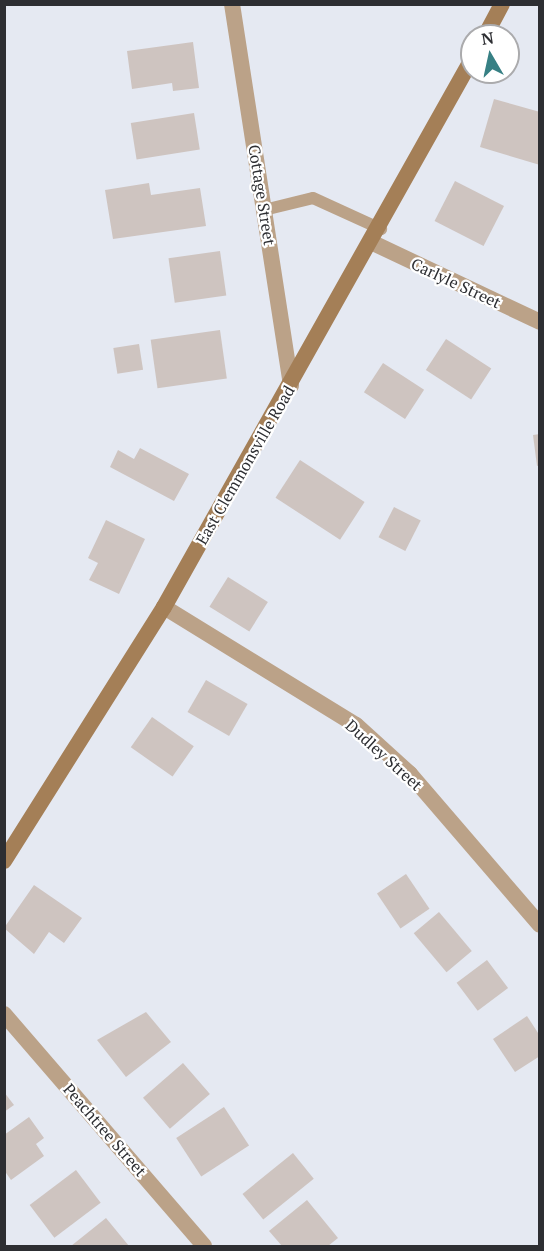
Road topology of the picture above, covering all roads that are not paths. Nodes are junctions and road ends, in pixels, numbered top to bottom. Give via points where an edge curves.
1 (232, 4) edge
2 (502, 4) edge
3 (491, 24) edge
4 (460, 81) edge
5 (264, 210) junction
6 (377, 236) junction
7 (540, 322) edge
8 (291, 385) junction
9 (164, 607) junction
10 (4, 861) edge
11 (540, 925) edge
12 (4, 1014) edge
13 (204, 1246) edge

1 - 5 street, Cottage Street
2 - 3 main road
4 - 6 main road, East Clemmonsville Road
5 - 6 lane via 313,198
5 - 8 street, Cottage Street
6 - 7 street, Carlyle Street
6 - 8 main road, East Clemmonsville Road
8 - 9 main road, East Clemmonsville Road
9 - 10 main road, East Clemmonsville Road
9 - 11 street, Dudley Street via 356,725 410,774
12 - 13 street, Peachtree Street

